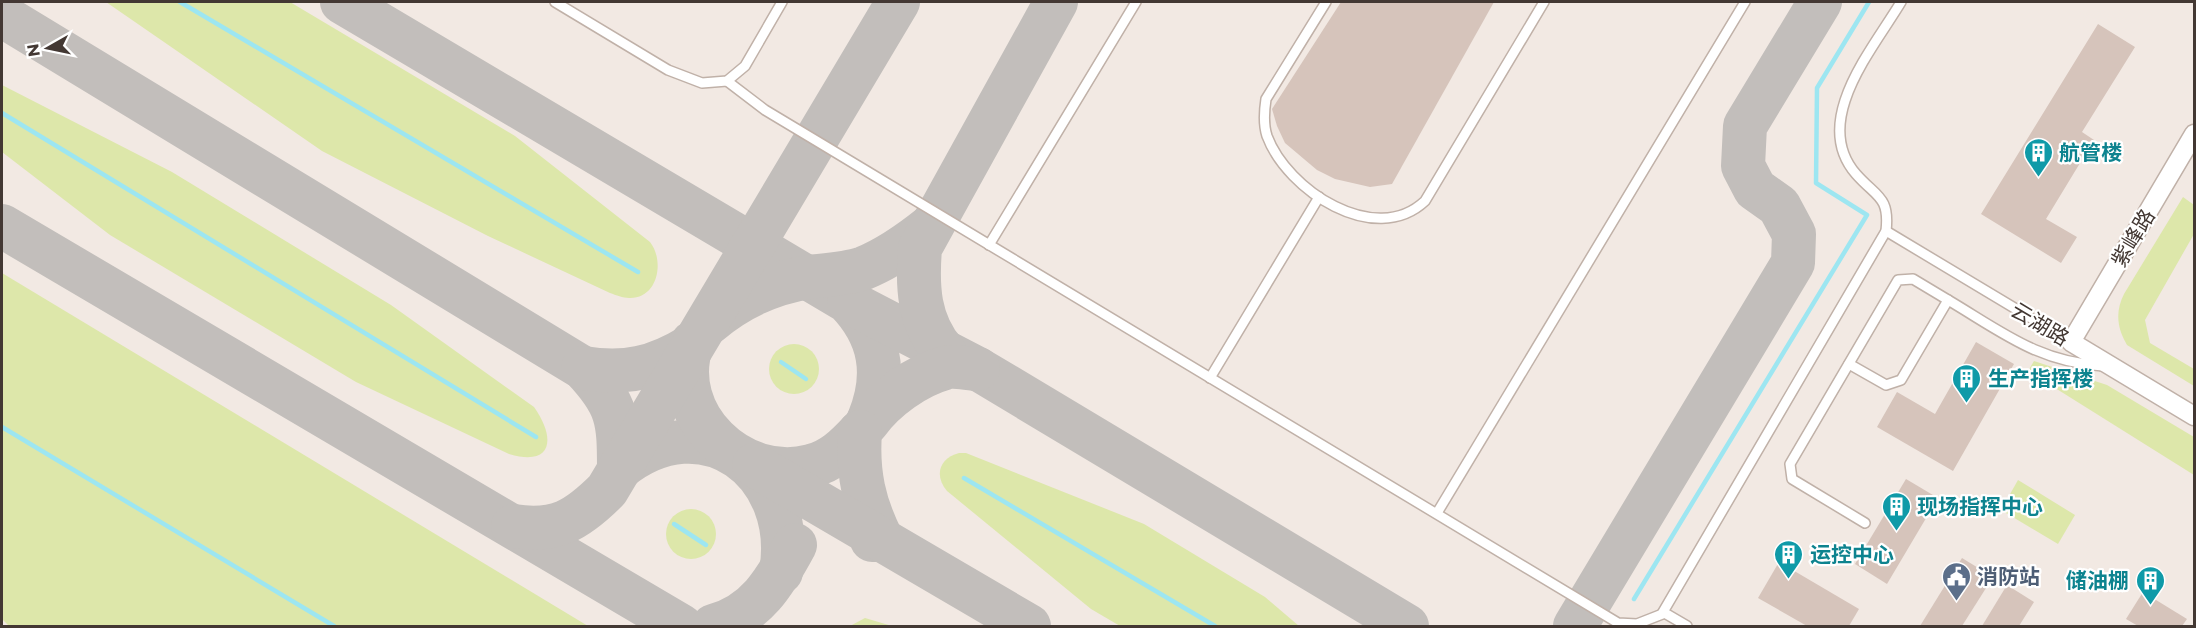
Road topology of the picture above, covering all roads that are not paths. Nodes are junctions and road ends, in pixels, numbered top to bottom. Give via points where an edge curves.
1 (555, 2) edge
2 (782, 2) edge
3 (1136, 2) edge
4 (1326, 2) edge
5 (1544, 2) edge
6 (1745, 2) edge
7 (1901, 2) edge
8 (727, 81) junction
9 (2194, 134) edge
10 (1319, 197) junction
11 (1886, 231) junction
12 (989, 245) junction
13 (1948, 300) junction
14 (2071, 342) junction
15 (1849, 364) junction
16 (2112, 367) junction
17 (1210, 378) junction
18 (2194, 416) edge
19 (1437, 513) junction
20 (1866, 523) dead end
21 (1665, 613) junction
22 (1687, 627) edge

1 - 8 lane via 668,69 702,83
2 - 8 lane via 745,66
3 - 12 lane
4 - 10 lane via 1266,99 1263,115 1267,136 1279,158
5 - 10 lane via 1425,201 1414,210 1390,218 1348,212
6 - 19 lane
7 - 11 lane via 1839,112 1844,158 1880,195 1888,213
8 - 12 lane via 765,110
9 - 14 street, 紫峰路
10 - 17 lane
11 - 14 lane, 云湖路
11 - 21 lane
12 - 17 lane
13 - 15 lane via 1901,380 1886,385
13 - 15 lane via 1913,279 1898,280
13 - 16 lane via 2035,352 2075,364
14 - 16 street, 云湖路
15 - 20 lane via 1790,464 1792,479
16 - 18 street, 云湖路
17 - 19 lane
19 - 21 lane via 1618,623 1637,624
21 - 22 lane

